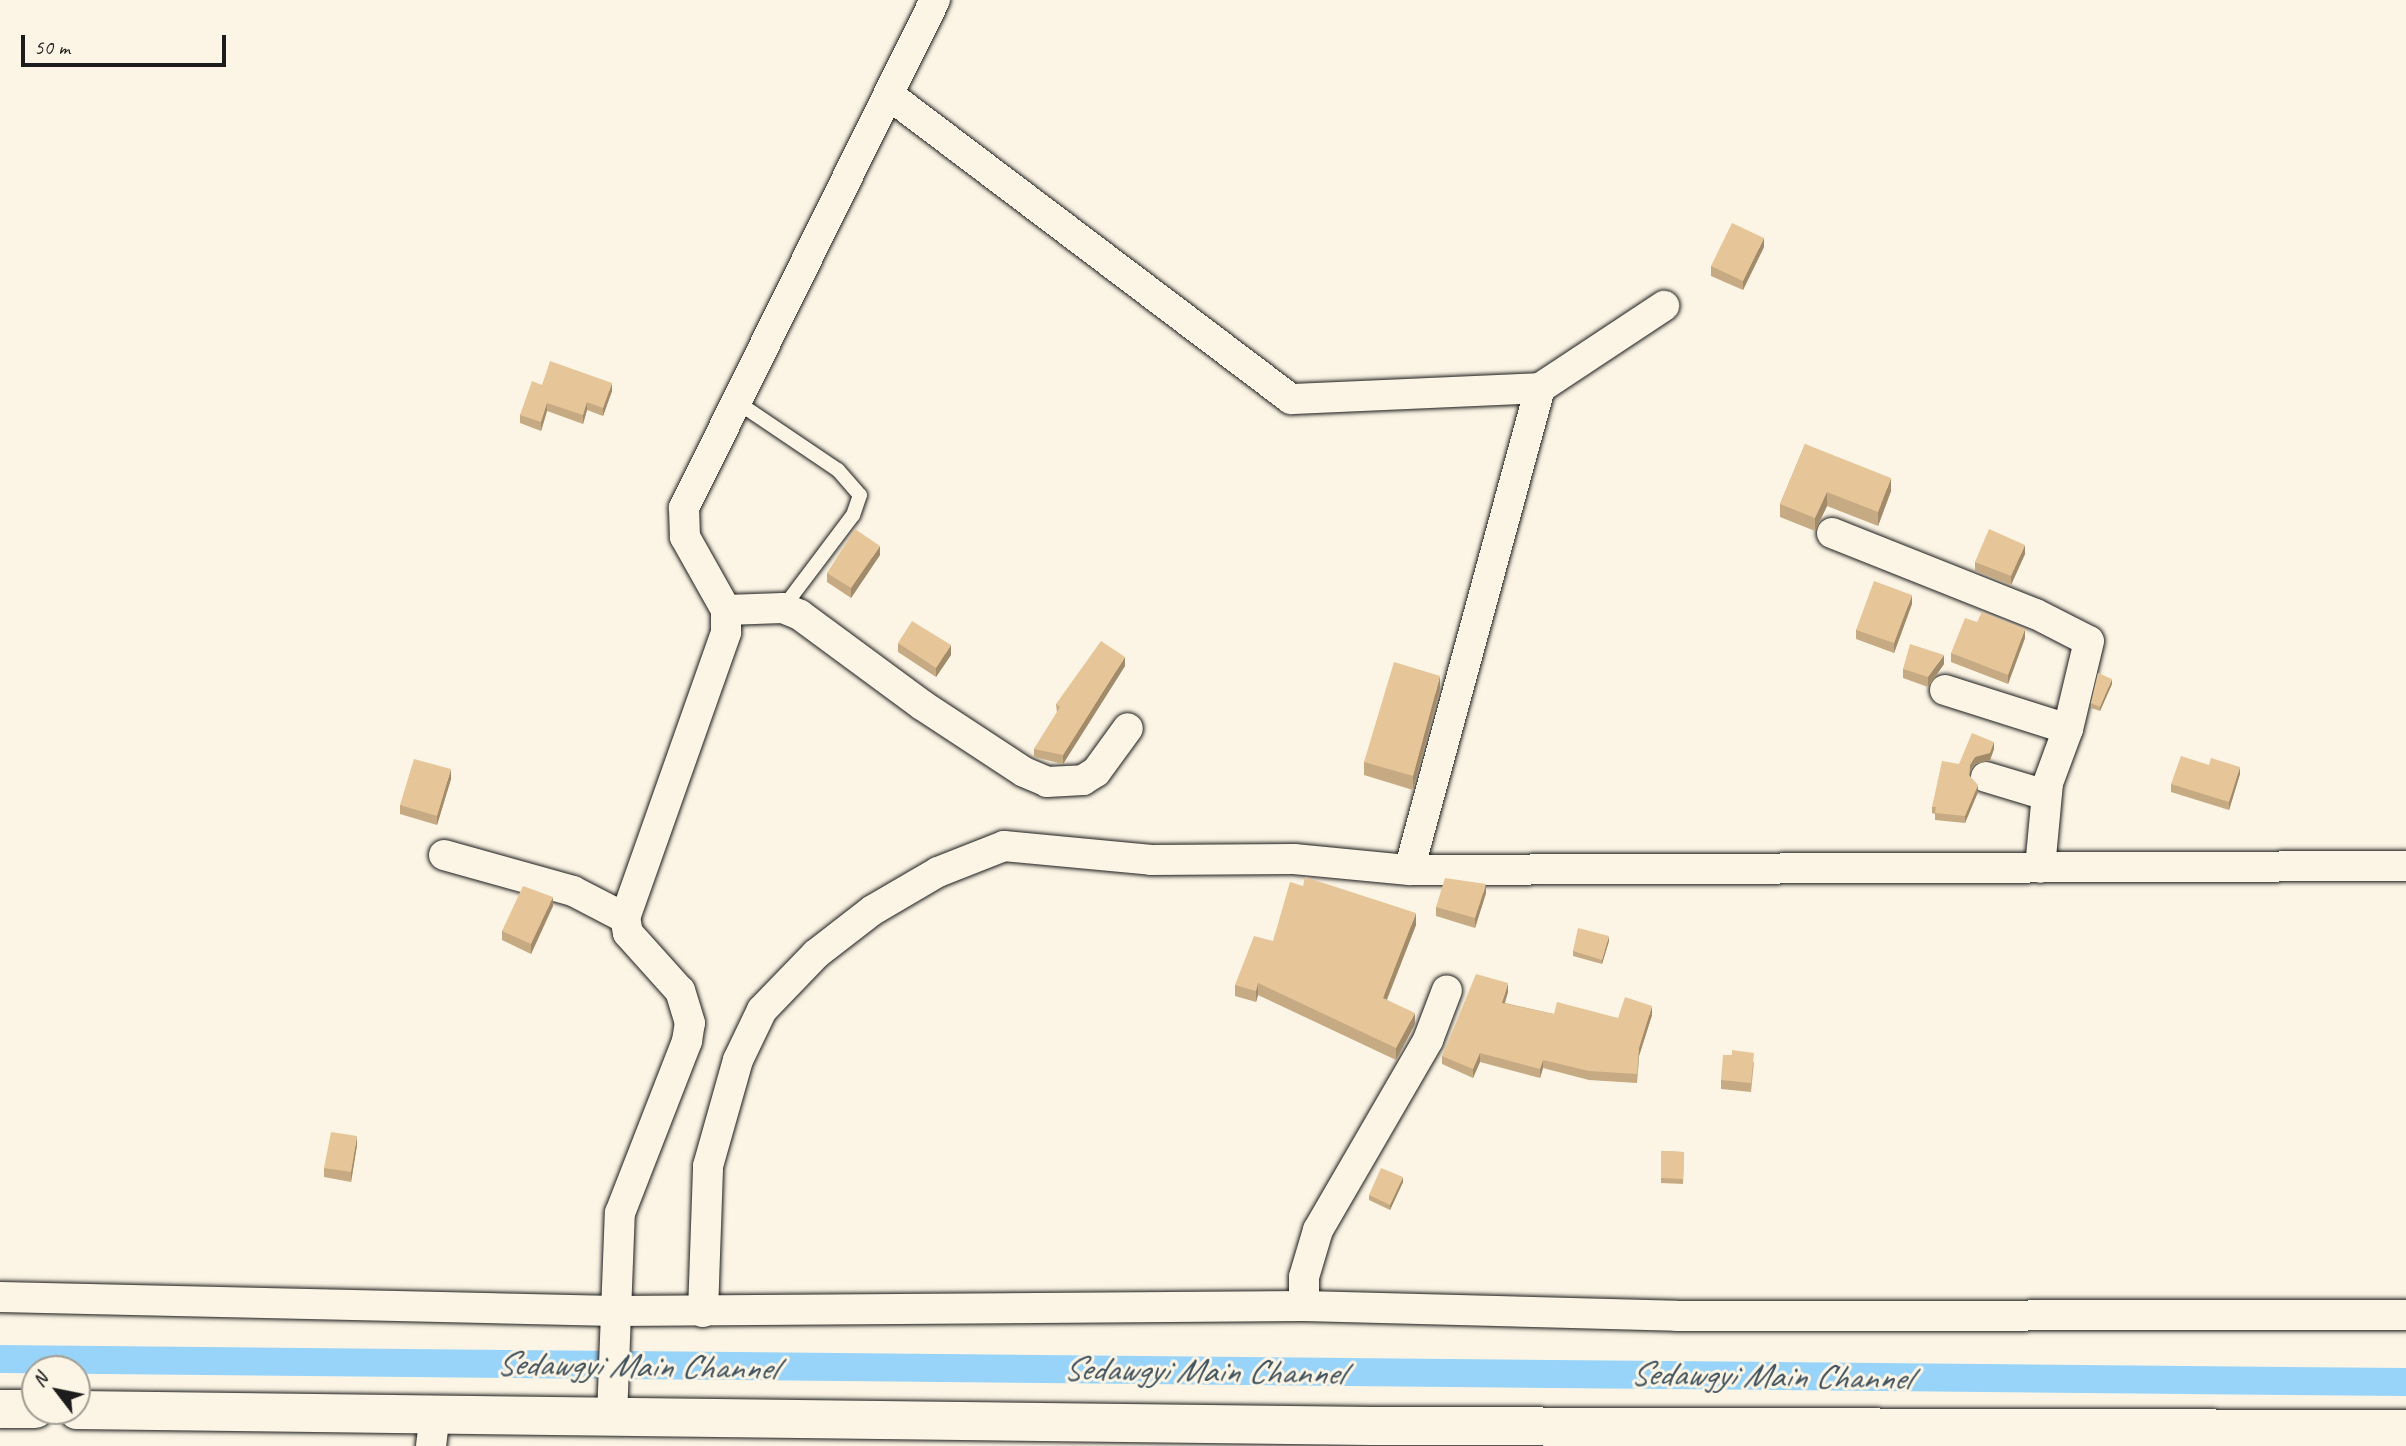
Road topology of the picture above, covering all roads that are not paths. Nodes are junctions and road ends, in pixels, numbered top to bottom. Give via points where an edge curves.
1 (935, 0) edge
2 (889, 95) junction
3 (1664, 306) dead end
4 (1541, 388) junction
5 (737, 402) junction
6 (1832, 533) dead end
7 (783, 608) junction
8 (726, 610) junction
9 (1945, 690) dead end
10 (1128, 728) dead end
11 (2068, 729) junction
12 (1986, 777) dead end
13 (2046, 795) junction
14 (444, 855) dead end
15 (2406, 866) edge
16 (2040, 869) junction
17 (1409, 870) junction
18 (625, 918) junction
19 (1447, 990) dead end
20 (0, 1297) edge
21 (1304, 1306) junction
22 (703, 1312) junction
23 (2406, 1315) edge
24 (615, 1320) junction
25 (0, 1409) edge
26 (21, 1409) edge
27 (91, 1411) edge
28 (612, 1411) junction
29 (2406, 1429) edge
30 (433, 1430) edge
31 (1816, 1436) edge

1 - 2 street
2 - 4 street via 1291,399
2 - 5 street
3 - 4 street
4 - 17 street
5 - 7 lane via 838,470 860,495 853,515
5 - 8 street via 683,514 685,537
6 - 11 street via 2036,614 2089,641
7 - 8 street
7 - 10 street via 846,646 990,750 1047,782 1083,780 1096,772
8 - 18 street via 723,653
9 - 11 street
11 - 13 street
12 - 13 street
13 - 16 street
14 - 18 street via 573,891
15 - 16 street
16 - 17 street
17 - 22 street via 1294,859 1151,860 1004,846 938,872 873,910 816,954 762,1010 738,1060 708,1166
18 - 24 street via 628,933 680,991 690,1023 687,1041 622,1204
19 - 21 street via 1428,1040 1318,1230 1304,1277
20 - 24 street
21 - 22 street
21 - 23 street via 1676,1316
22 - 24 street
24 - 28 street
25 - 26 street
27 - 30 street
28 - 30 street
28 - 31 street
29 - 31 street

